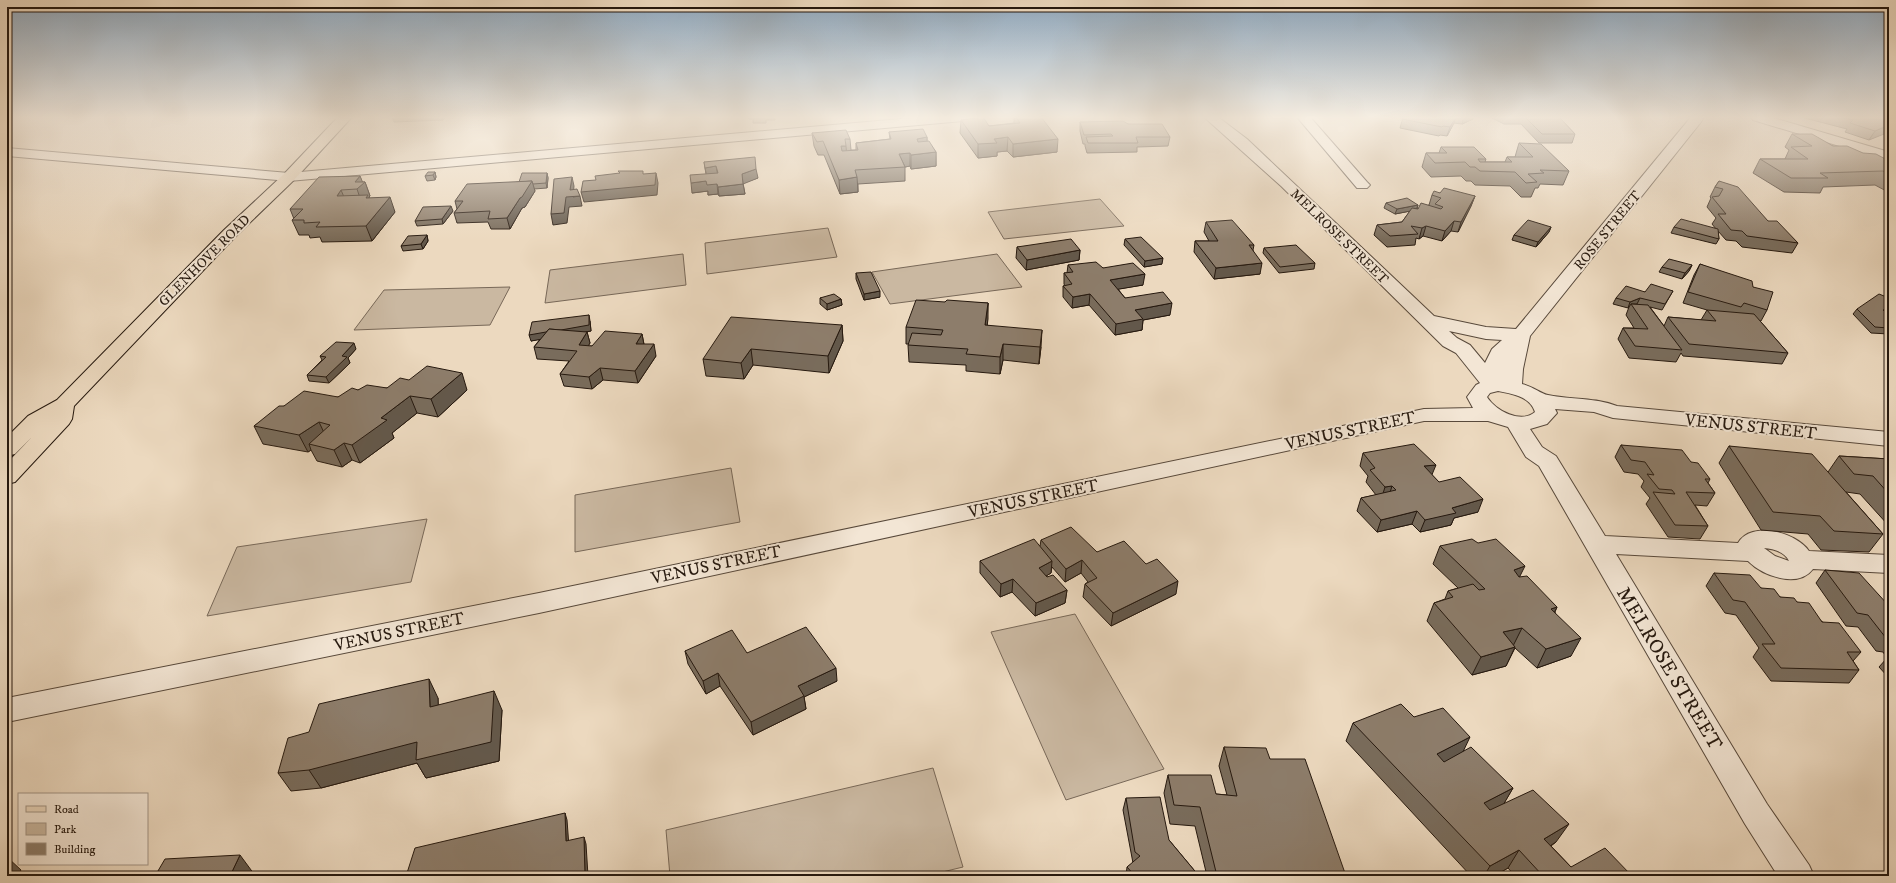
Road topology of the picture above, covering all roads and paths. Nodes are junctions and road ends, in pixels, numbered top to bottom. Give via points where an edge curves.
1 (71, 158) edge
2 (307, 158) edge
3 (500, 158) edge
4 (1259, 158) edge
5 (1339, 158) edge
6 (1664, 158) edge
7 (289, 177) junction
8 (1362, 185) dead end
9 (1430, 321) junction
10 (1520, 338) junction
11 (1492, 389) junction
12 (64, 404) junction
13 (1493, 414) junction
14 (1534, 414) junction
15 (1424, 415) junction
16 (1889, 439) edge
17 (7, 449) edge
18 (7, 476) edge
19 (1597, 544) junction
20 (1889, 564) edge
21 (7, 710) edge
22 (1795, 875) edge

1 - 7 street
2 - 7 main road, GLENHOVE ROAD
3 - 7 street
4 - 9 street, MELROSE STREET
5 - 8 street
6 - 10 street, ROSE STREET
7 - 12 main road, GLENHOVE ROAD via 230,233
9 - 10 street
9 - 11 street, MELROSE STREET via 1450,342 1451,352
10 - 11 street via 1513,369
11 - 13 street, MELROSE STREET via 1479,402 1484,409
11 - 14 street via 1533,395
11 - 15 street, VENUS STREET via 1429,410
12 - 17 main road, GLENHOVE ROAD via 36,420
12 - 18 main road, GLENHOVE ROAD via 61,419
13 - 14 street
13 - 15 street, VENUS STREET
14 - 16 street, VENUS STREET via 1605,415 1613,412
14 - 19 street, MELROSE STREET via 1534,452 1548,461
15 - 21 street, VENUS STREET via 168,679
19 - 20 street via 1753,553 1770,565 1792,570 1799,569 1803,564 1802,559
19 - 22 street, MELROSE STREET via 1756,814

